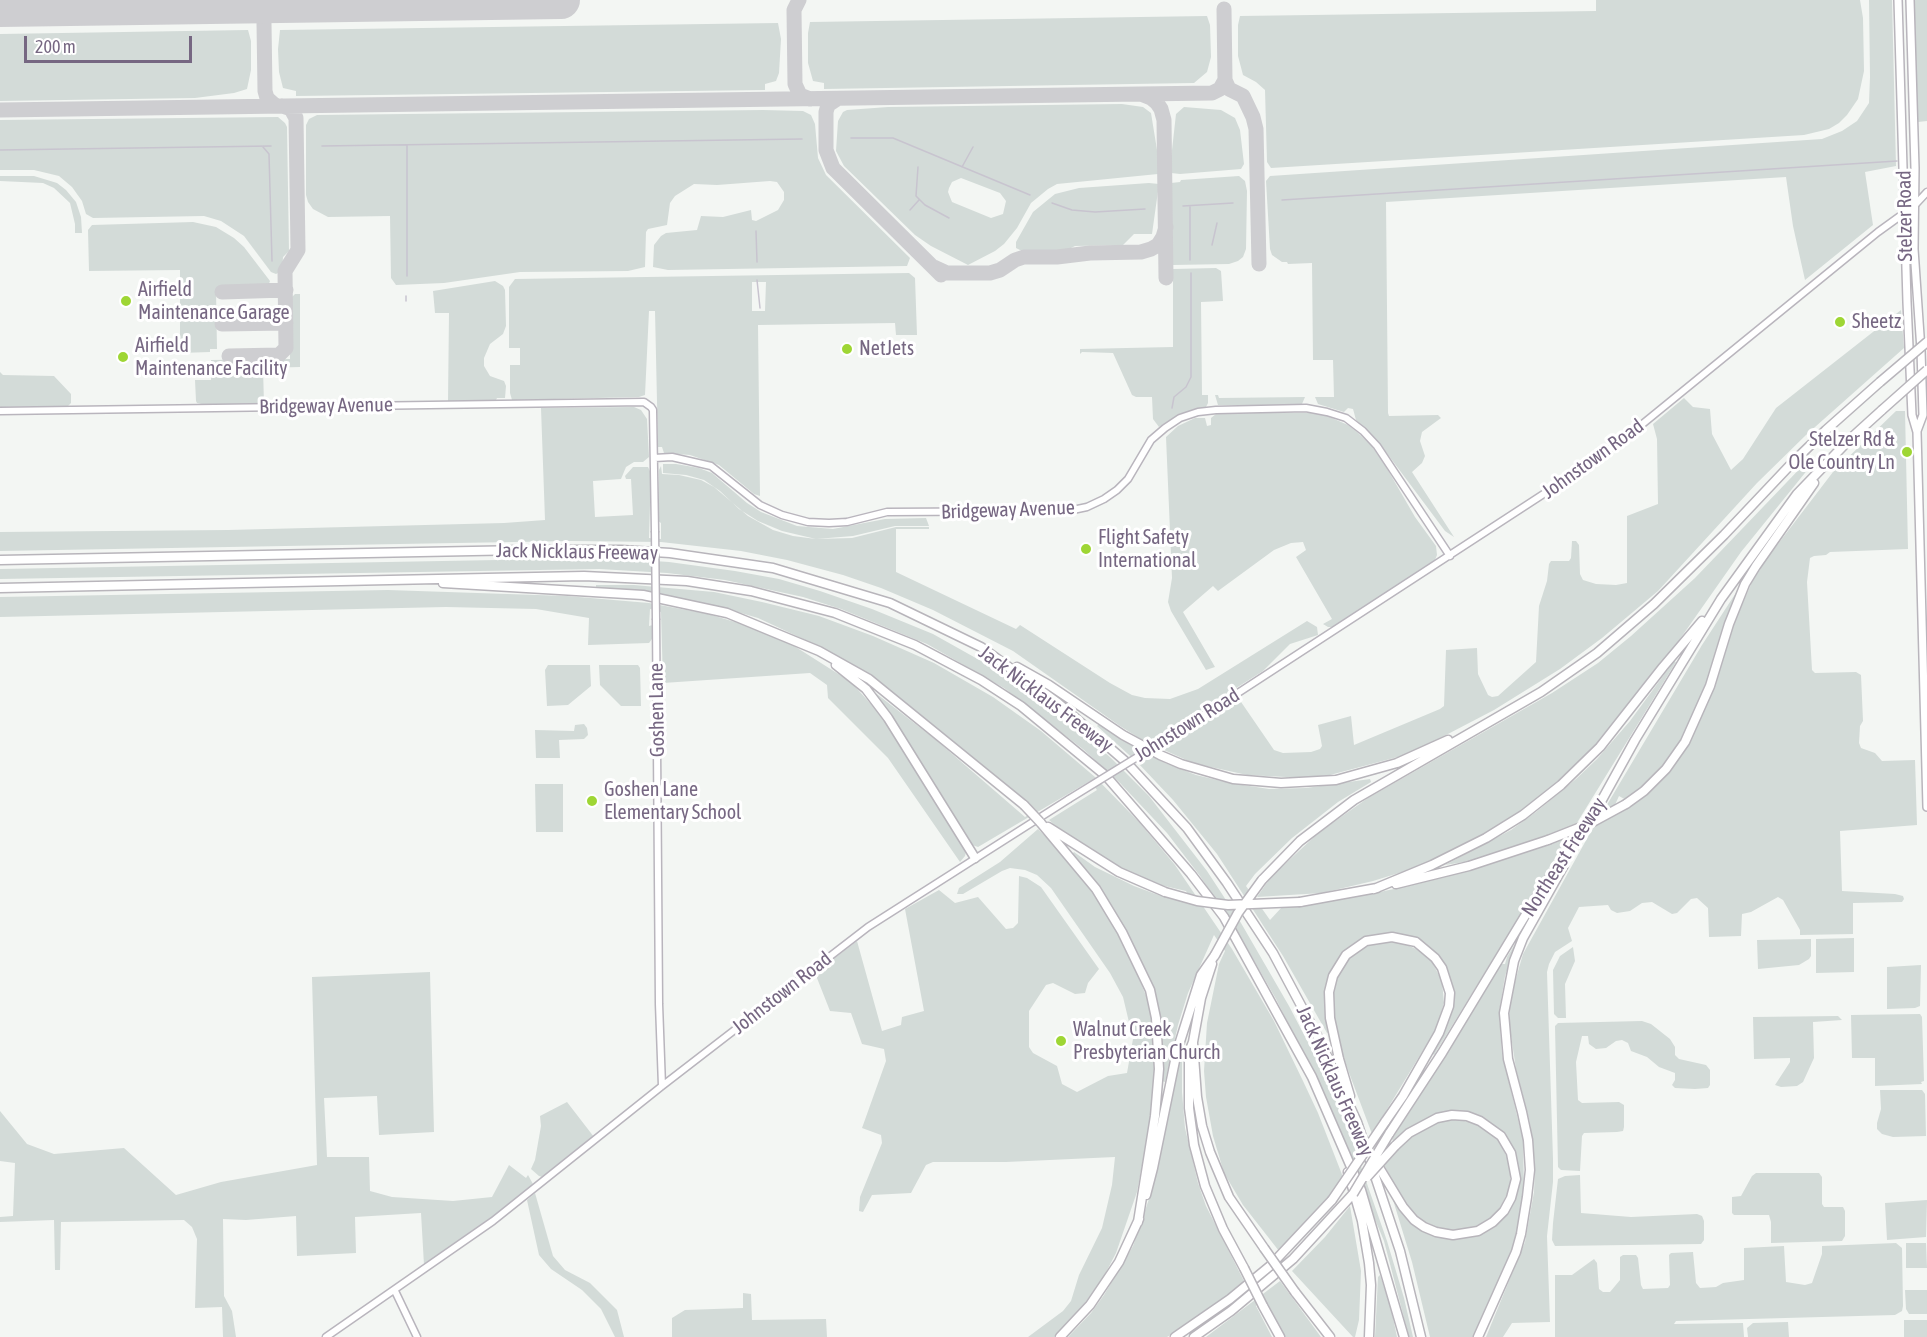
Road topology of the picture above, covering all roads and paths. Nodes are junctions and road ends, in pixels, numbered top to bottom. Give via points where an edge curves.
1 (1898, 0) edge
2 (1910, 0) edge
3 (1927, 192) edge
4 (1914, 206) junction
5 (1904, 212) junction
6 (1927, 342) edge
7 (1927, 370) edge
8 (651, 406) joint
9 (0, 411) edge
10 (1917, 432) junction
11 (1838, 452) junction
12 (654, 458) junction
13 (1450, 556) junction
14 (0, 560) edge
15 (407, 580) junction
16 (0, 588) edge
17 (1721, 600) junction
18 (981, 647) junction
19 (819, 651) junction
20 (1489, 721) junction
21 (1598, 807) junction
22 (1927, 807) edge
23 (1053, 833) junction
24 (975, 858) junction
25 (1374, 889) junction
26 (1215, 955) junction
27 (1193, 1042) junction
28 (662, 1086) junction
29 (1357, 1122) junction
30 (1365, 1143) junction
31 (1344, 1151) junction
32 (1353, 1194) junction
33 (1138, 1222) junction
34 (394, 1291) junction
35 (326, 1337) edge
36 (417, 1337) edge
37 (1060, 1337) edge
38 (1174, 1337) edge
39 (1194, 1337) edge
40 (1280, 1337) edge
41 (1330, 1337) edge
42 (1369, 1337) edge
43 (1404, 1337) edge
44 (1421, 1337) edge
45 (1478, 1337) edge

1 - 5 main road, Stelzer Road
2 - 4 main road, Stelzer Road
3 - 4 street, Johnstown Road
4 - 5 street, Johnstown Road
4 - 10 main road, Stelzer Road via 1923,415
5 - 10 main road, Stelzer Road via 1912,415
5 - 13 street, Johnstown Road via 1629,435
6 - 20 highway, bridge via 1826,430 1654,604 1588,660
7 - 11 highway, Northeast Freeway, bridge
8 - 9 street, Bridgeway Avenue via 644,402 621,402
8 - 12 street, Goshen Lane
10 - 22 main road, Stelzer Road
11 - 17 highway, Northeast Freeway via 1797,494
11 - 25 highway, bridge via 1755,566 1685,742 1644,791 1591,823 1548,840 1469,866
12 - 13 street, Bridgeway Avenue via 672,457 711,466 760,505 808,522 847,522 887,512 1068,511 1087,507 1117,490 1151,440 1180,418 1216,410 1306,408 1346,418 1363,431
12 - 28 street, Goshen Lane, bridge
13 - 24 street, Johnstown Road, bridge
14 - 18 highway, Jack Nicklaus Freeway via 525,550 670,553 774,568 890,603
15 - 16 highway, Jack Nicklaus Freeway
15 - 19 highway via 643,595 727,613
15 - 31 highway, Jack Nicklaus Freeway via 584,576 666,579 751,591 835,613 915,645 981,680 1021,706 1106,776 1198,883 1245,953 1312,1077
17 - 21 highway, Northeast Freeway
17 - 25 highway via 1600,747 1561,785 1486,838
18 - 20 highway via 1160,755 1233,779 1281,783 1336,780 1397,763
18 - 29 highway, Jack Nicklaus Freeway via 1117,752 1187,828 1273,953
19 - 23 highway, bridge via 869,679
19 - 24 highway via 866,689 888,718
20 - 26 highway, bridge via 1354,800 1300,841 1262,880
21 - 32 highway, Northeast Freeway, bridge via 1537,896
21 - 45 highway via 1523,938 1514,961 1504,1013 1505,1042 1528,1140 1530,1170 1516,1251
23 - 25 highway, bridge via 1119,872 1197,901 1228,905 1300,902
23 - 33 highway via 1096,889 1150,990 1159,1069
24 - 28 street, Johnstown Road via 868,927
26 - 27 highway via 1201,998
26 - 33 highway via 1201,975 1177,1051
27 - 40 highway, bridge via 1187,1090 1194,1145 1212,1206
27 - 41 highway, bridge via 1202,1126 1229,1197
28 - 34 street, Johnstown Road via 493,1221
29 - 30 highway, Jack Nicklaus Freeway
29 - 38 highway, bridge via 1333,1034 1329,1009 1333,976 1346,956 1366,941 1383,937 1416,942 1442,968 1450,993 1449,1006 1439,1033 1403,1096 1332,1200 1269,1266 1230,1299
30 - 32 highway, bridge via 1403,1207 1414,1220 1436,1232 1453,1235 1478,1231 1493,1222 1511,1198 1516,1179 1511,1153 1501,1136 1480,1121 1452,1115 1437,1118 1409,1133 1395,1146
30 - 44 highway, Jack Nicklaus Freeway via 1400,1251
31 - 42 highway via 1370,1263
31 - 43 highway, Jack Nicklaus Freeway via 1361,1190
32 - 39 highway, Northeast Freeway via 1293,1259
33 - 37 highway via 1114,1270 1090,1305
34 - 35 street, Johnstown Road
34 - 36 street

